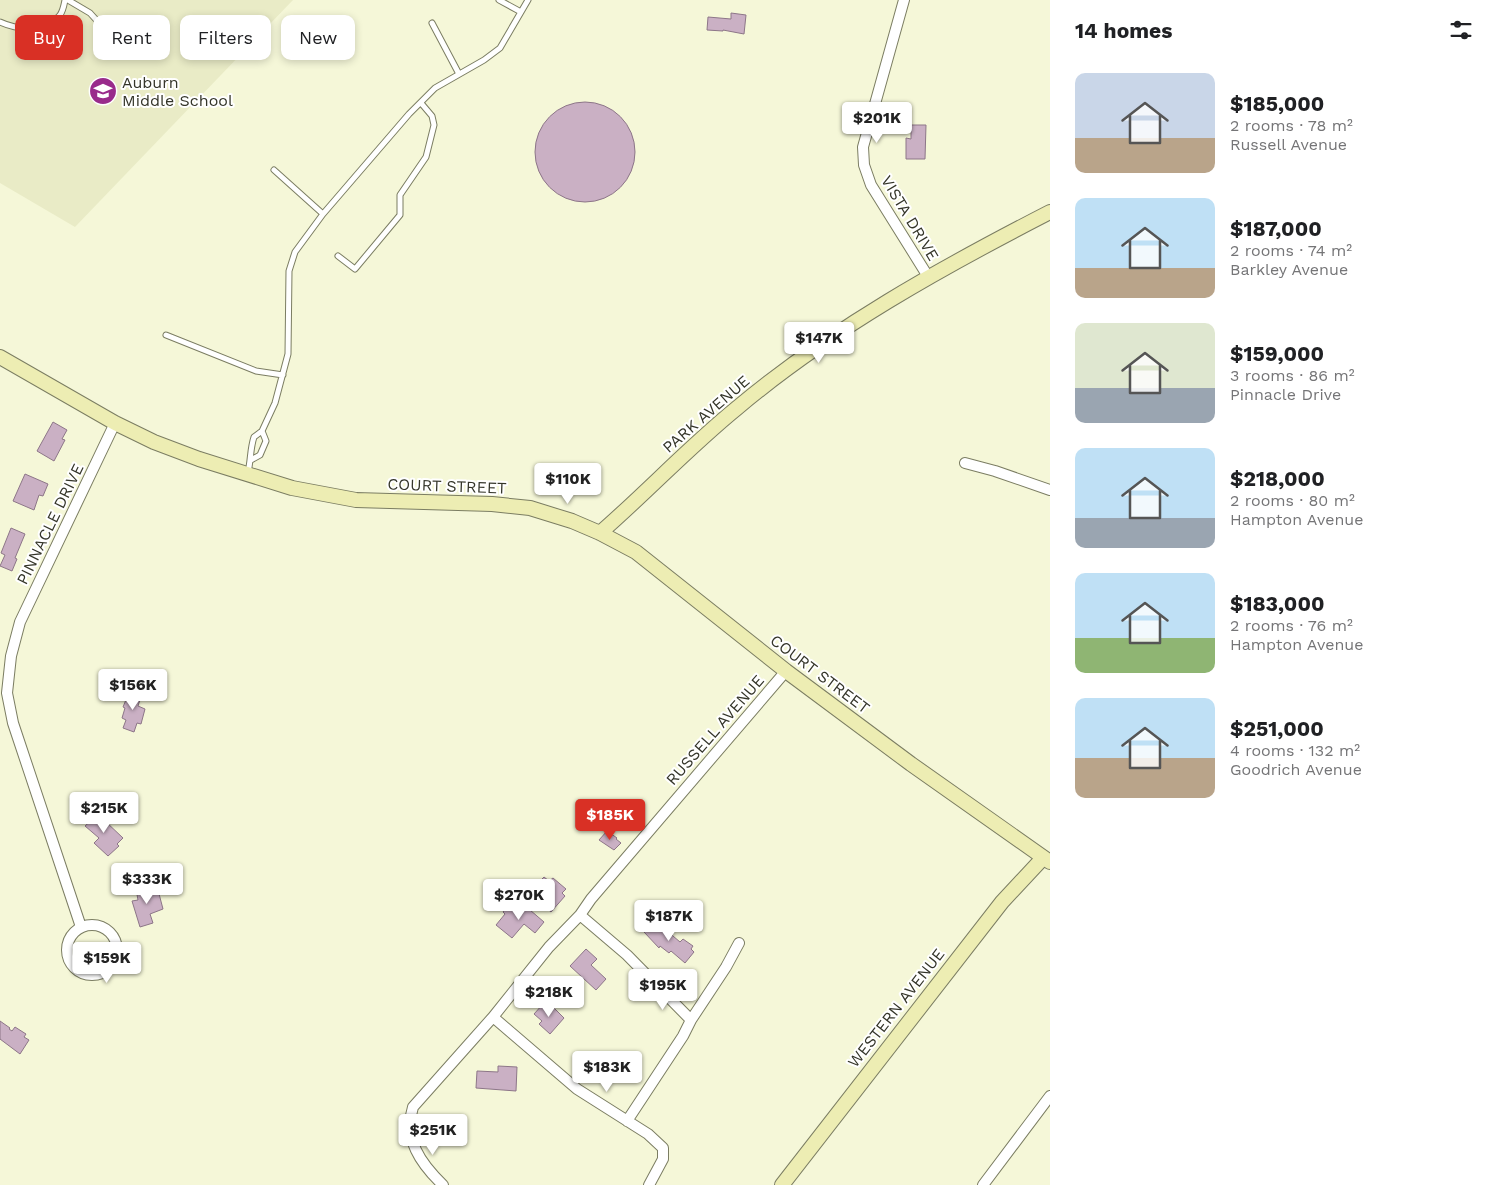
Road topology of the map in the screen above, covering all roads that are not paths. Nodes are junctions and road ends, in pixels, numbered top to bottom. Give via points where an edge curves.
1 (67, 0) edge
2 (499, 0) edge
3 (528, 0) edge
4 (904, 0) edge
5 (521, 12) junction
6 (93, 16) edge
7 (0, 22) edge
8 (432, 22) dead end
9 (459, 74) junction
10 (421, 102) junction
11 (274, 170) dead end
12 (1050, 212) edge
13 (323, 214) junction
14 (338, 256) dead end
15 (929, 278) junction
16 (166, 335) dead end
17 (0, 358) edge
18 (283, 376) junction
19 (116, 423) junction
20 (262, 431) junction
21 (251, 460) junction
22 (965, 463) dead end
23 (248, 474) junction
24 (1050, 490) edge
25 (600, 533) junction
26 (786, 671) junction
27 (1046, 860) edge
28 (580, 915) junction
29 (81, 927) junction
30 (739, 943) dead end
31 (493, 1017) junction
32 (691, 1020) junction
33 (1050, 1096) edge
34 (627, 1121) junction
35 (443, 1185) edge
36 (650, 1185) edge
37 (782, 1185) edge
38 (984, 1185) edge

1 - 6 lane
1 - 7 lane via 60,15 47,26 28,29
2 - 5 lane
3 - 5 lane
4 - 15 street, VISTA DRIVE via 863,147 864,165 871,185
5 - 9 lane via 500,48
8 - 9 lane
9 - 10 lane via 435,88
10 - 13 lane
10 - 14 lane via 432,116 434,125 426,157 400,195 400,215 355,269
11 - 13 lane
12 - 15 main road, PARK AVENUE
13 - 18 lane via 295,252 289,271 288,354
15 - 25 main road, PARK AVENUE via 860,320 736,408
16 - 18 lane via 256,371
17 - 19 main road, COURT STREET
18 - 20 lane
19 - 23 main road, COURT STREET via 176,451
19 - 29 street, PINNACLE DRIVE via 20,622 11,656 7,693 13,722
20 - 21 lane via 254,437 250,448
20 - 21 lane via 266,440 260,455
21 - 23 lane
22 - 24 street
23 - 25 main road, COURT STREET via 292,488 356,500 530,508
25 - 26 main road, COURT STREET via 636,552
26 - 27 main road, COURT STREET
26 - 28 street, RUSSELL AVENUE
27 - 37 main road, WESTERN AVENUE via 1002,902
28 - 31 street, RUSSELL AVENUE via 549,947
28 - 32 street via 627,955
29 - 29 street via 68,942 66,953 70,963 87,975 107,971 114,963 116,942 102,927
30 - 32 street
31 - 34 street via 578,1089
31 - 35 street, RUSSELL AVENUE via 413,1107 410,1124 417,1154
32 - 34 street
33 - 38 street
34 - 36 street via 663,1148 663,1159

